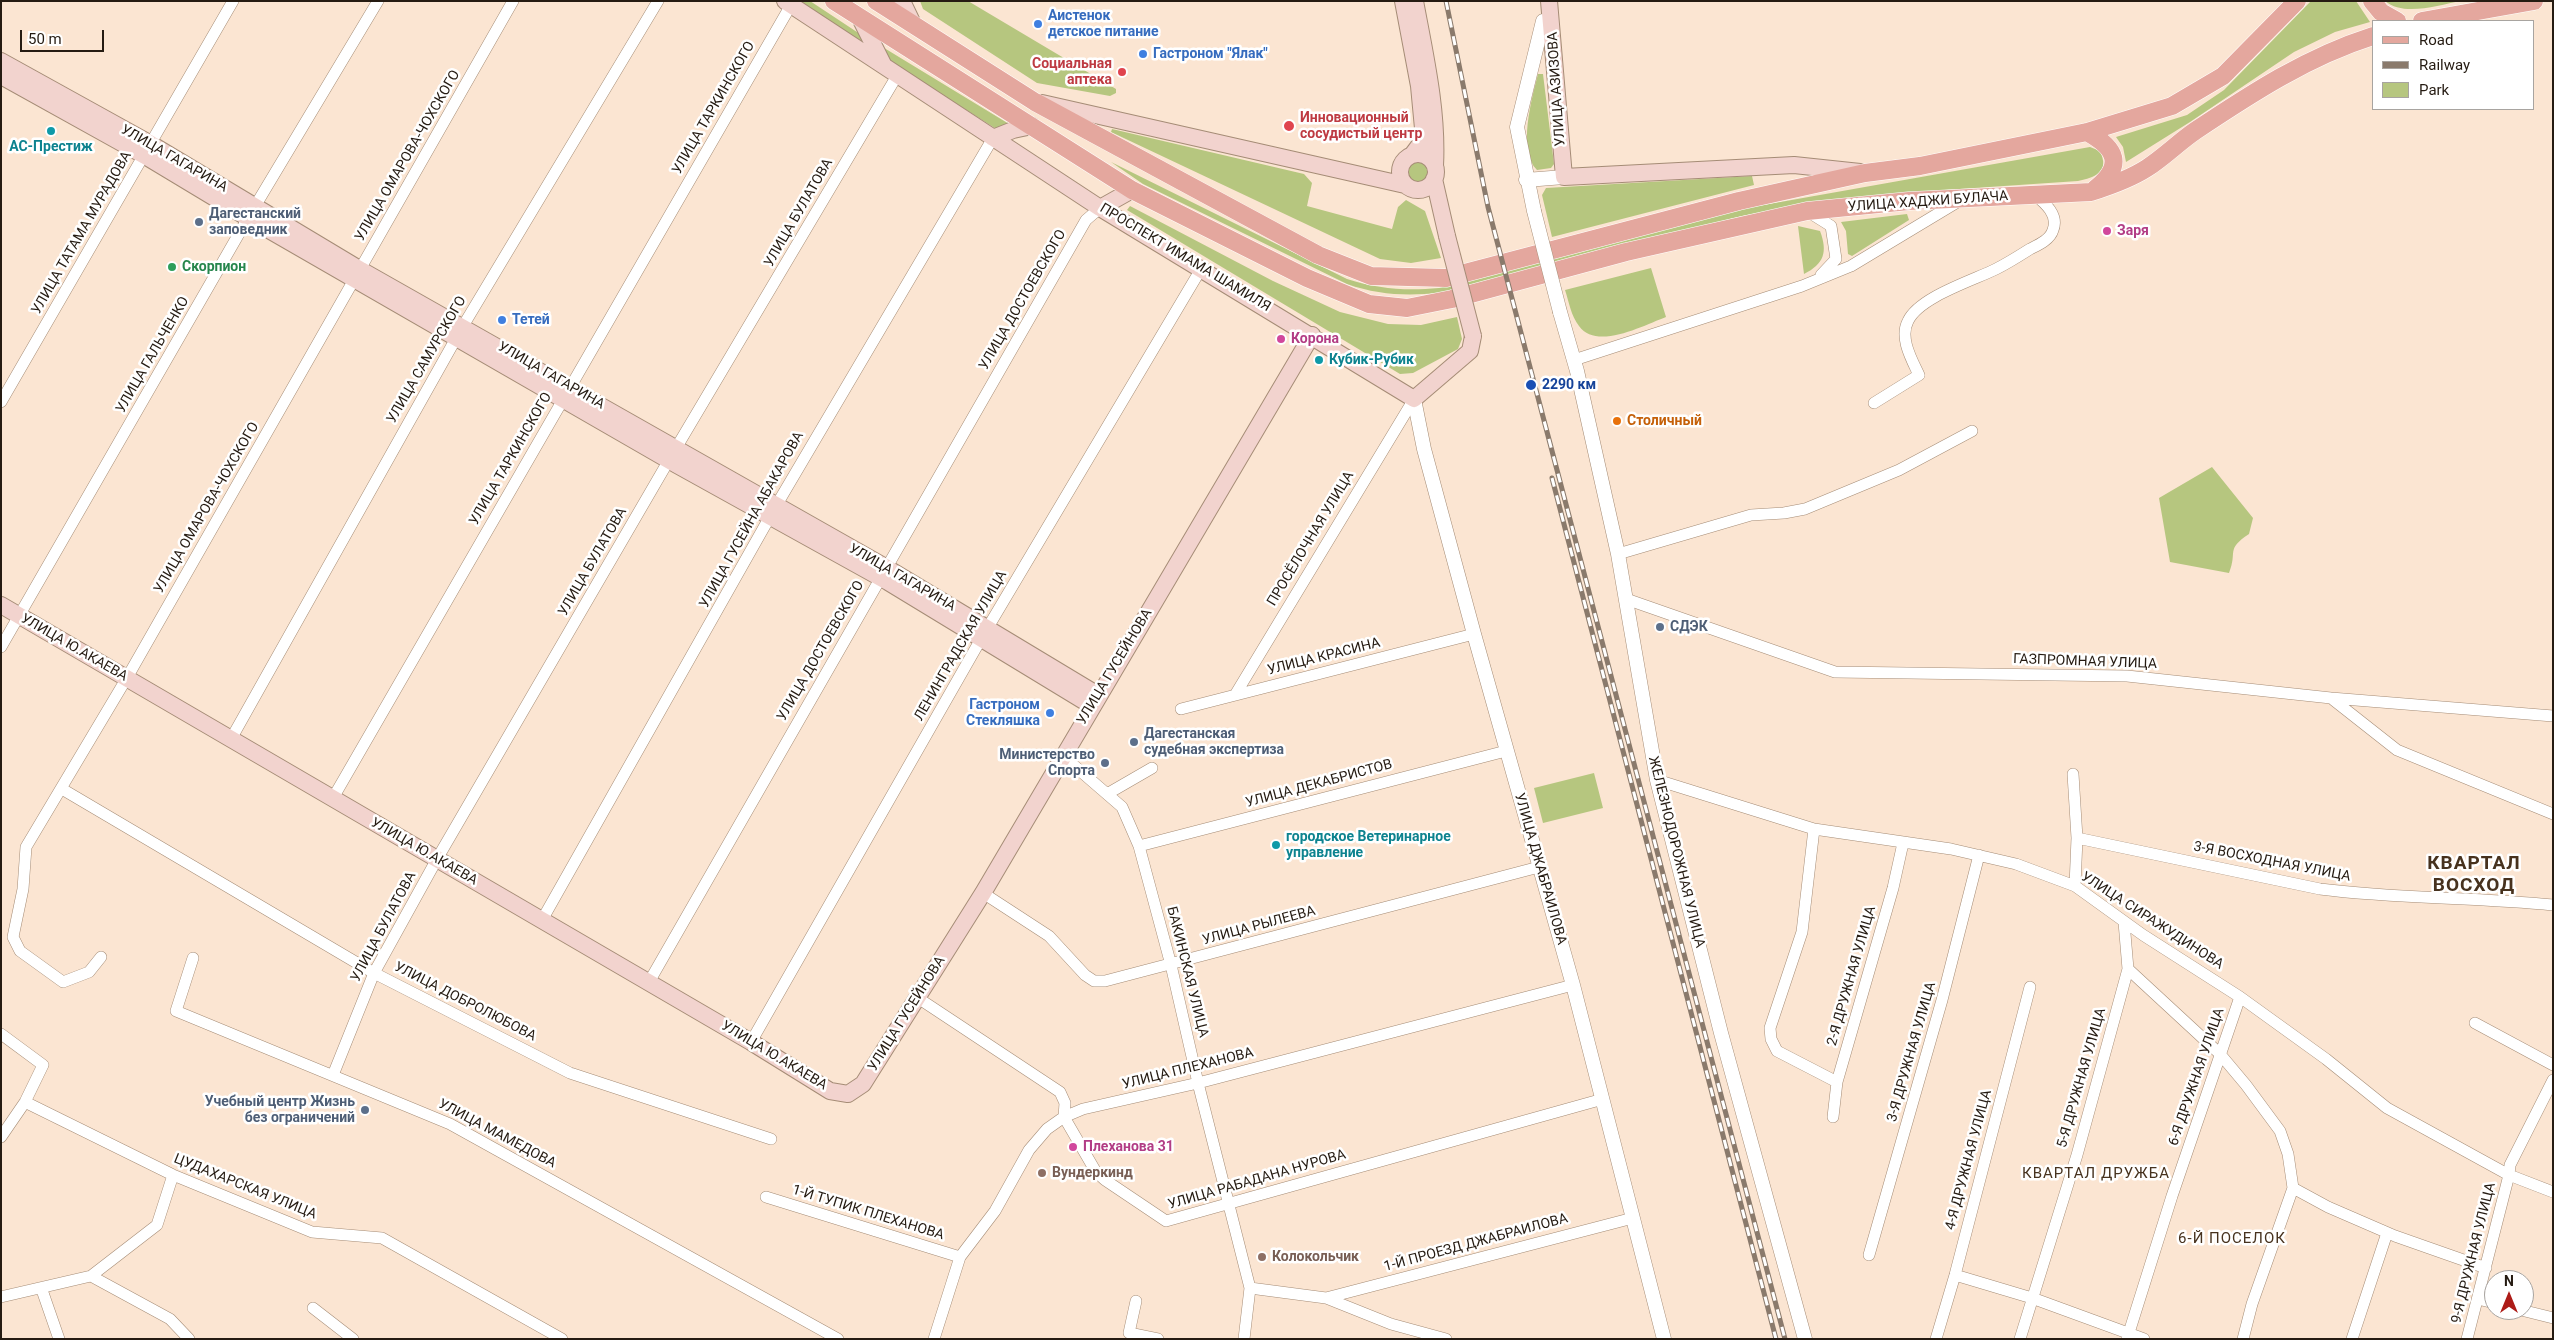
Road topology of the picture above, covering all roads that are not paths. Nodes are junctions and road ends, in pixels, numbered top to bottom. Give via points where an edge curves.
1 (233, 1) edge
2 (378, 1) edge
3 (513, 1) edge
4 (658, 1) edge
5 (834, 1) edge
6 (876, 1) edge
7 (902, 1) edge
8 (1403, 1) edge
9 (1415, 1) edge
10 (1540, 1) edge
11 (1549, 1) edge
12 (2297, 1) edge
13 (2372, 1) edge
14 (2534, 1) edge
15 (788, 3) edge
16 (860, 18) junction
17 (2395, 20) edge
18 (2428, 20) edge
19 (1547, 21) junction
20 (913, 24) junction
21 (2372, 36) edge
22 (1, 62) edge
23 (883, 64) junction
24 (898, 74) junction
25 (1, 76) edge
26 (1035, 102) junction
27 (1096, 114) junction
28 (1032, 126) junction
29 (1085, 130) junction
30 (2087, 132) junction
31 (993, 138) junction
32 (148, 150) junction
33 (1412, 155) junction
34 (1794, 164) junction
35 (1400, 168) junction
36 (1434, 173) junction
37 (1865, 173) junction
38 (1365, 176) junction
39 (1564, 177) junction
40 (1526, 180) junction
41 (1410, 188) junction
42 (1801, 188) junction
43 (1132, 190) junction
44 (2091, 192) junction
45 (2035, 195) junction
46 (1963, 198) junction
47 (1100, 208) junction
48 (1807, 211) junction
49 (252, 213) junction
50 (1442, 216) junction
51 (1201, 269) junction
52 (358, 275) junction
53 (1802, 286) junction
54 (1560, 312) joint
55 (459, 332) junction
56 (1312, 335) junction
57 (1574, 360) junction
58 (566, 392) junction
59 (1414, 399) junction
60 (1, 402) edge
61 (1874, 403) dead end
62 (1972, 431) dead end
63 (673, 455) junction
64 (774, 511) junction
65 (1618, 554) junction
66 (884, 573) junction
67 (1626, 599) junction
68 (1, 605) edge
69 (20, 616) junction
70 (985, 633) junction
71 (1474, 634) junction
72 (1, 647) edge
73 (126, 678) junction
74 (1235, 695) junction
75 (2330, 698) junction
76 (1095, 700) junction
77 (1181, 708) dead end
78 (2553, 716) edge
79 (231, 739) junction
80 (1506, 751) junction
81 (1063, 756) junction
82 (1152, 768) dead end
83 (2073, 774) dead end
84 (1657, 780) junction
85 (62, 789) junction
86 (1107, 794) junction
87 (333, 798) junction
88 (2553, 814) edge
89 (1814, 829) junction
90 (2077, 838) junction
91 (1903, 843) junction
92 (1139, 846) junction
93 (1979, 855) junction
94 (437, 859) junction
95 (1540, 867) junction
96 (2075, 886) junction
97 (984, 893) junction
98 (2553, 905) edge
99 (542, 920) junction
100 (2124, 922) junction
101 (101, 957) dead end
102 (193, 958) dead end
103 (1171, 965) junction
104 (2128, 969) junction
105 (374, 973) junction
106 (649, 982) junction
107 (1573, 984) junction
108 (2030, 987) dead end
109 (2240, 997) junction
110 (918, 998) junction
111 (2475, 1023) dead end
112 (1, 1034) edge
113 (752, 1042) junction
114 (2220, 1054) junction
115 (2553, 1065) edge
116 (333, 1075) junction
117 (2553, 1080) edge
118 (1837, 1082) junction
119 (1198, 1083) junction
120 (848, 1094) joint
121 (1603, 1099) junction
122 (25, 1102) junction
123 (1064, 1116) junction
124 (1833, 1117) dead end
125 (1, 1137) edge
126 (771, 1139) dead end
127 (173, 1175) junction
128 (2509, 1175) junction
129 (2293, 1188) junction
130 (2553, 1192) edge
131 (766, 1197) dead end
132 (1228, 1203) junction
133 (1633, 1218) junction
134 (2387, 1233) junction
135 (1869, 1256) dead end
136 (960, 1257) junction
137 (2486, 1268) junction
138 (1954, 1275) junction
139 (92, 1276) junction
140 (1250, 1288) junction
141 (42, 1290) junction
142 (1, 1297) edge
143 (1326, 1298) junction
144 (2032, 1298) junction
145 (2478, 1298) junction
146 (2484, 1300) edge
147 (1136, 1301) dead end
148 (313, 1308) dead end
149 (2534, 1313) edge
150 (2553, 1318) edge
151 (2128, 1336) edge
152 (59, 1339) edge
153 (189, 1339) edge
154 (353, 1339) edge
155 (562, 1339) edge
156 (838, 1339) edge
157 (934, 1339) edge
158 (1158, 1339) edge
159 (1244, 1339) edge
160 (1446, 1339) edge
161 (1664, 1339) edge
162 (1805, 1339) edge
163 (1936, 1339) edge
164 (2020, 1339) edge
165 (2144, 1339) edge
166 (2243, 1339) edge
167 (2352, 1339) edge
168 (2467, 1339) edge

1 - 32 street, УЛИЦА ТАТАМА МУРАДОВА
2 - 49 street, УЛИЦА ГАЛЬЧЕНКО
3 - 52 street, УЛИЦА ОМАРОВА-ЧОХСКОГО
4 - 55 street, УЛИЦА САМУРСКОГО
5 - 16 main road
6 - 20 main road
7 - 20 main road
8 - 33 main road via 1419,86 1424,139
9 - 36 main road via 1429,79 1436,149
10 - 19 main road, УЛИЦА АЗИЗОВА
11 - 19 main road, УЛИЦА АЗИЗОВА
12 - 30 main road via 2223,76 2172,106
13 - 17 main road via 2381,12
14 - 18 main road
15 - 23 main road, ПРОСПЕКТ ИМАМА ШАМИЛЯ
15 - 58 street, УЛИЦА ТАРКИНСКОГО
16 - 23 main road
16 - 28 main road
19 - 39 main road, УЛИЦА АЗИЗОВА
19 - 40 street, УЛИЦА АЗИЗОВА via 1517,128
20 - 26 main road
21 - 44 main road, УЛИЦА ХАДЖИ БУЛАЧА via 2336,48 2285,74 2194,132 2146,168
22 - 32 main road, УЛИЦА ГАГАРИНА
23 - 24 main road, ПРОСПЕКТ ИМАМА ШАМИЛЯ
24 - 31 main road, ПРОСПЕКТ ИМАМА ШАМИЛЯ
24 - 63 street, УЛИЦА БУЛАТОВА
25 - 32 main road, УЛИЦА ГАГАРИНА
26 - 27 main road
26 - 29 main road
27 - 29 main road via 1087,115 1082,124
27 - 38 main road
28 - 31 main road
28 - 43 main road
29 - 42 main road via 1318,255 1372,276 1446,278 1739,201
30 - 37 main road via 1920,166
30 - 44 main road via 2104,142 2113,154 2112,171
31 - 47 main road, ПРОСПЕКТ ИМАМА ШАМИЛЯ
31 - 64 street, УЛИЦА ГУСЕЙНА АБАКАРОВА
32 - 49 main road, УЛИЦА ГАГАРИНА
32 - 60 street, УЛИЦА ТАТАМА МУРАДОВА
33 - 35 main road via 1402,162
33 - 36 main road via 1423,155
34 - 37 main road
34 - 39 main road
34 - 42 main road
35 - 38 main road via 1385,175
35 - 41 main road via 1401,180
36 - 41 main road via 1429,186
36 - 50 main road
37 - 42 main road
38 - 41 main road
39 - 40 street
40 - 54 street, УЛИЦА АЗИЗОВА, bridge
41 - 50 main road
43 - 47 main road
43 - 48 main road, УЛИЦА ХАДЖИ БУЛАЧА via 1307,278 1369,304 1407,308 1626,252
44 - 45 main road, УЛИЦА ХАДЖИ БУЛАЧА
45 - 46 main road, УЛИЦА ХАДЖИ БУЛАЧА
45 - 61 street via 2048,205 2051,212 2054,225 2048,238 2007,263 1930,301 1914,313 1907,322 1905,337 1919,375
46 - 48 main road, УЛИЦА ХАДЖИ БУЛАЧА
46 - 53 street via 1851,266
47 - 51 main road, ПРОСПЕКТ ИМАМА ШАМИЛЯ
47 - 66 street, УЛИЦА ДОСТОЕВСКОГО via 1086,220
48 - 53 street via 1831,226 1836,259 1819,277
49 - 52 main road, УЛИЦА ГАГАРИНА
49 - 69 street, УЛИЦА ГАЛЬЧЕНКО
50 - 59 main road, bridge via 1473,336 1470,351
51 - 56 main road, ПРОСПЕКТ ИМАМА ШАМИЛЯ
51 - 70 street, ЛЕНИНГРАДСКАЯ УЛИЦА
52 - 55 main road, УЛИЦА ГАГАРИНА
52 - 73 street, УЛИЦА ОМАРОВА-ЧОХСКОГО
53 - 57 street
54 - 57 street, ЖЕЛЕЗНОДОРОЖНАЯ УЛИЦА
55 - 58 main road, УЛИЦА ГАГАРИНА
55 - 79 street, УЛИЦА САМУРСКОГО
56 - 59 main road, ПРОСПЕКТ ИМАМА ШАМИЛЯ
56 - 76 main road, УЛИЦА ГУСЕЙНОВА
57 - 65 street, ЖЕЛЕЗНОДОРОЖНАЯ УЛИЦА
58 - 63 main road, УЛИЦА ГАГАРИНА
58 - 87 street, УЛИЦА ТАРКИНСКОГО
59 - 71 street, УЛИЦА ДЖАБРАИЛОВА via 1424,449
59 - 74 street, ПРОСЁЛОЧНАЯ УЛИЦА
62 - 65 street via 1899,470 1805,509 1751,515
63 - 64 main road, УЛИЦА ГАГАРИНА
63 - 94 street, УЛИЦА БУЛАТОВА
64 - 66 main road, УЛИЦА ГАГАРИНА
64 - 99 street, УЛИЦА ГУСЕЙНА АБАКАРОВА
65 - 67 street, ЖЕЛЕЗНОДОРОЖНАЯ УЛИЦА
66 - 70 main road, УЛИЦА ГАГАРИНА
66 - 106 street, УЛИЦА ДОСТОЕВСКОГО
67 - 75 street, ГАЗПРОМНАЯ УЛИЦА via 1835,672 2127,676
67 - 84 street, ЖЕЛЕЗНОДОРОЖНАЯ УЛИЦА
68 - 69 main road, УЛИЦА Ю.АКАЕВА
69 - 72 street, УЛИЦА ГАЛЬЧЕНКО
69 - 73 main road, УЛИЦА Ю.АКАЕВА
70 - 76 main road, УЛИЦА ГАГАРИНА
70 - 113 street, ЛЕНИНГРАДСКАЯ УЛИЦА
71 - 74 street, УЛИЦА КРАСИНА
71 - 80 street, УЛИЦА ДЖАБРАИЛОВА
73 - 79 main road, УЛИЦА Ю.АКАЕВА
73 - 85 street, УЛИЦА ОМАРОВА-ЧОХСКОГО
74 - 77 street, УЛИЦА КРАСИНА
75 - 78 street, ГАЗПРОМНАЯ УЛИЦА
75 - 88 street via 2397,750
76 - 81 main road, УЛИЦА ГУСЕЙНОВА
79 - 87 main road, УЛИЦА Ю.АКАЕВА
80 - 92 street, УЛИЦА ДЕКАБРИСТОВ
80 - 95 street, УЛИЦА ДЖАБРАИЛОВА
81 - 86 street, БАКИНСКАЯ УЛИЦА
81 - 97 main road, УЛИЦА ГУСЕЙНОВА
82 - 86 street
83 - 90 street
84 - 89 street, УЛИЦА СИРАЖУДИНОВА
84 - 162 street, ЖЕЛЕЗНОДОРОЖНАЯ УЛИЦА via 1721,1033
85 - 101 street, УЛИЦА ОМАРОВА-ЧОХСКОГО via 26,847 23,889 13,937 20,951 63,982 89,972
85 - 105 street, УЛИЦА ДОБРОЛЮБОВА
86 - 92 street, БАКИНСКАЯ УЛИЦА via 1122,807
87 - 94 main road, УЛИЦА Ю.АКАЕВА
89 - 91 street, УЛИЦА СИРАЖУДИНОВА
89 - 118 street via 1802,932 1770,1028 1777,1051
90 - 96 street
90 - 98 street, 3-Я ВОСХОДНАЯ УЛИЦА via 2328,890
91 - 93 street, УЛИЦА СИРАЖУДИНОВА
91 - 118 street, 2-Я ДРУЖНАЯ УЛИЦА
92 - 103 street, БАКИНСКАЯ УЛИЦА
93 - 96 street, УЛИЦА СИРАЖУДИНОВА via 2016,864
93 - 135 street, 3-Я ДРУЖНАЯ УЛИЦА via 1942,1000
94 - 99 main road, УЛИЦА Ю.АКАЕВА
94 - 105 street, УЛИЦА БУЛАТОВА
95 - 103 street, УЛИЦА РЫЛЕЕВА
95 - 107 street, УЛИЦА ДЖАБРАИЛОВА
96 - 100 street, УЛИЦА СИРАЖУДИНОВА
97 - 103 street, УЛИЦА РЫЛЕЕВА via 1049,936 1094,981
97 - 110 main road, УЛИЦА ГУСЕЙНОВА
99 - 106 main road, УЛИЦА Ю.АКАЕВА
100 - 104 street
100 - 109 street, УЛИЦА СИРАЖУДИНОВА
102 - 116 street, УЛИЦА МАМЕДОВА via 176,1011
103 - 119 street, БАКИНСКАЯ УЛИЦА
104 - 114 street
104 - 144 street, 5-Я ДРУЖНАЯ УЛИЦА via 2077,1154
105 - 116 street, УЛИЦА БУЛАТОВА
105 - 126 street, УЛИЦА ДОБРОЛЮБОВА via 570,1073
106 - 113 main road, УЛИЦА Ю.АКАЕВА
107 - 119 street, УЛИЦА ПЛЕХАНОВА
107 - 121 street, УЛИЦА ДЖАБРАИЛОВА
108 - 138 street, 4-Я ДРУЖНАЯ УЛИЦА
109 - 114 street, 6-Я ДРУЖНАЯ УЛИЦА
109 - 128 street, УЛИЦА СИРАЖУДИНОВА via 2387,1108
110 - 120 main road, УЛИЦА ГУСЕЙНОВА via 863,1084
110 - 123 street, УЛИЦА РАБАДАНА НУРОВА via 1048,1082 1060,1092 1065,1103
111 - 115 street
112 - 122 street via 44,1065
113 - 120 main road, УЛИЦА Ю.АКАЕВА via 830,1091
114 - 129 street via 2280,1131 2288,1154
114 - 151 street, 6-Я ДРУЖНАЯ УЛИЦА
116 - 156 street, УЛИЦА МАМЕДОВА via 450,1124
117 - 128 street, 9-Я ДРУЖНАЯ УЛИЦА via 2510,1165
118 - 124 street, 2-Я ДРУЖНАЯ УЛИЦА
119 - 123 street, УЛИЦА ПЛЕХАНОВА
119 - 132 street, БАКИНСКАЯ УЛИЦА
121 - 132 street, УЛИЦА РАБАДАНА НУРОВА
121 - 133 street, УЛИЦА ДЖАБРАИЛОВА
122 - 125 street
122 - 127 street, ЦУДАХАРСКАЯ УЛИЦА
123 - 132 street, УЛИЦА РАБАДАНА НУРОВА via 1096,1172 1166,1221
123 - 136 street, УЛИЦА ПЛЕХАНОВА via 1046,1129 1029,1150 995,1211
127 - 139 street via 157,1225
127 - 155 street, ЦУДАХАРСКАЯ УЛИЦА via 312,1232 382,1238
128 - 130 street, УЛИЦА СИРАЖУДИНОВА
128 - 137 street, 9-Я ДРУЖНАЯ УЛИЦА
129 - 134 street via 2328,1208
129 - 166 street
131 - 136 street, 1-Й ТУПИК ПЛЕХАНОВА
132 - 140 street, БАКИНСКАЯ УЛИЦА
133 - 143 street, 1-Й ПРОЕЗД ДЖАБРАИЛОВА
133 - 161 street, УЛИЦА ДЖАБРАИЛОВА
134 - 137 street
134 - 167 street
136 - 157 street, УЛИЦА ПЛЕХАНОВА
137 - 145 street, 9-Я ДРУЖНАЯ УЛИЦА
138 - 144 street
138 - 163 street, 4-Я ДРУЖНАЯ УЛИЦА
139 - 141 street
139 - 153 street via 170,1319
140 - 143 street
140 - 159 street, БАКИНСКАЯ УЛИЦА
141 - 142 street
141 - 152 street
143 - 160 street via 1391,1324
144 - 151 street
144 - 164 street, 5-Я ДРУЖНАЯ УЛИЦА
145 - 146 street
145 - 168 street, 9-Я ДРУЖНАЯ УЛИЦА
147 - 158 street via 1130,1333
148 - 154 street
149 - 150 street
151 - 165 street

